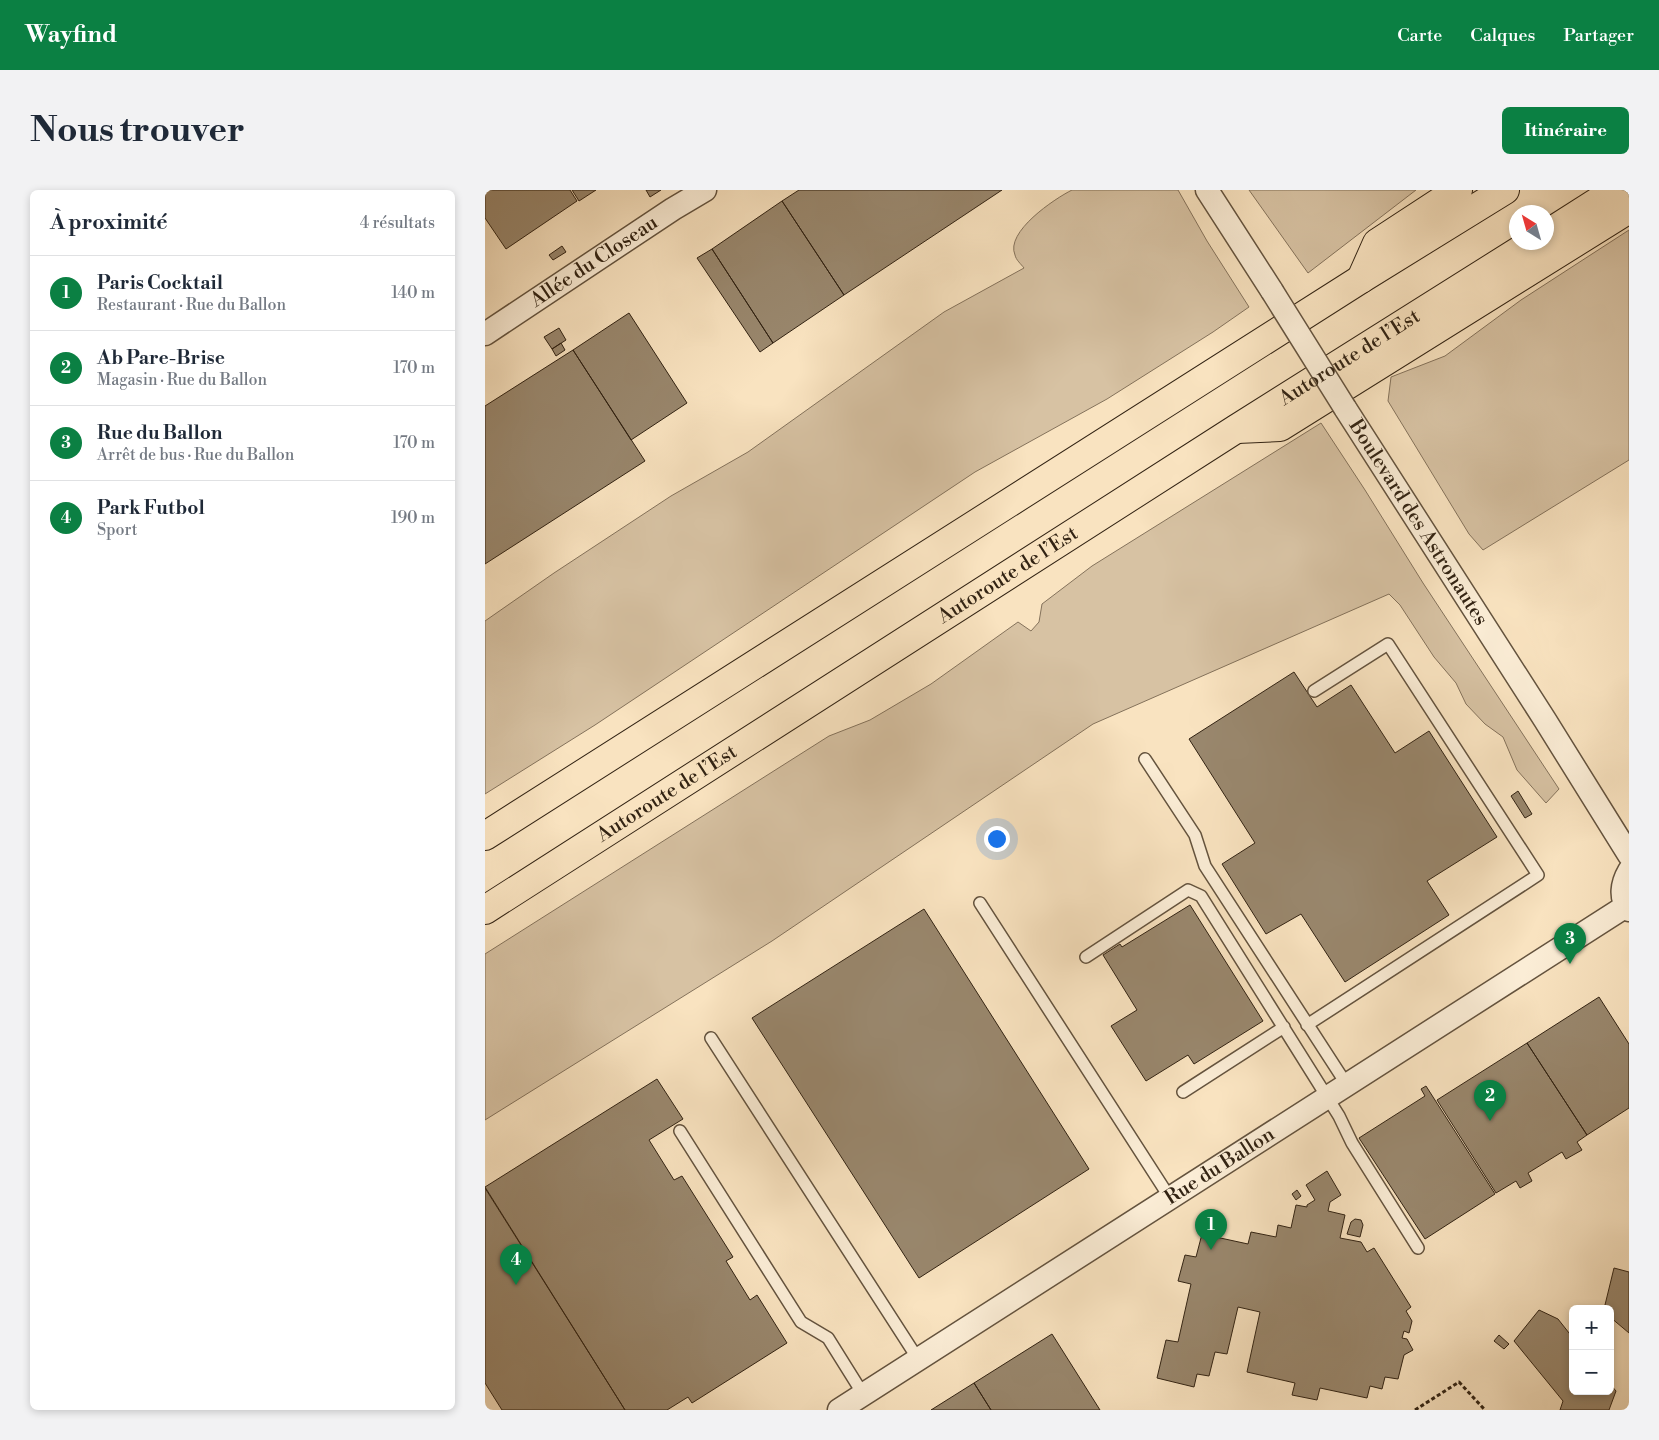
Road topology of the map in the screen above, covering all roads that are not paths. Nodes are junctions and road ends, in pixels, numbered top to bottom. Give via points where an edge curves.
1 (705, 190) edge
2 (1207, 190) edge
3 (1458, 190) edge
4 (1505, 190) edge
5 (1616, 190) edge
6 (1629, 209) edge
7 (1554, 230) edge
8 (1520, 250) edge
9 (1361, 279) junction
10 (485, 334) edge
11 (1235, 429) junction
12 (1314, 691) dead end
13 (1145, 759) dead end
14 (485, 836) edge
15 (1629, 855) edge
16 (1629, 871) edge
17 (980, 903) dead end
18 (1628, 908) edge
19 (485, 910) edge
20 (1086, 957) dead end
21 (1307, 1025) junction
22 (1284, 1027) junction
23 (711, 1038) dead end
24 (1347, 1085) junction
25 (1183, 1092) dead end
26 (1327, 1097) junction
27 (680, 1131) dead end
28 (1170, 1198) junction
29 (1418, 1248) dead end
30 (918, 1359) junction
31 (863, 1394) junction
32 (839, 1410) edge

1 - 10 street, Allée du Closeau
2 - 15 street, Boulevard des Astronautes, bridge
3 - 9 highway via 1377,243
4 - 9 highway
5 - 7 highway
6 - 11 highway via 1280,427
8 - 11 highway, Autoroute de l’Est
9 - 14 highway
11 - 19 highway, Autoroute de l’Est
12 - 21 lane via 1388,644 1538,875
13 - 21 lane via 1195,835 1205,866
16 - 18 street via 1623,889
17 - 28 lane
18 - 24 street, Rue du Ballon
20 - 22 lane via 1188,890 1201,896
21 - 24 lane
22 - 25 lane
22 - 26 lane
23 - 30 lane
24 - 26 street, Rue du Ballon
26 - 28 street, Rue du Ballon
26 - 29 lane
27 - 31 lane via 801,1322 828,1338
28 - 30 street, Rue du Ballon
30 - 31 street, Rue du Ballon
31 - 32 street, Rue du Ballon

